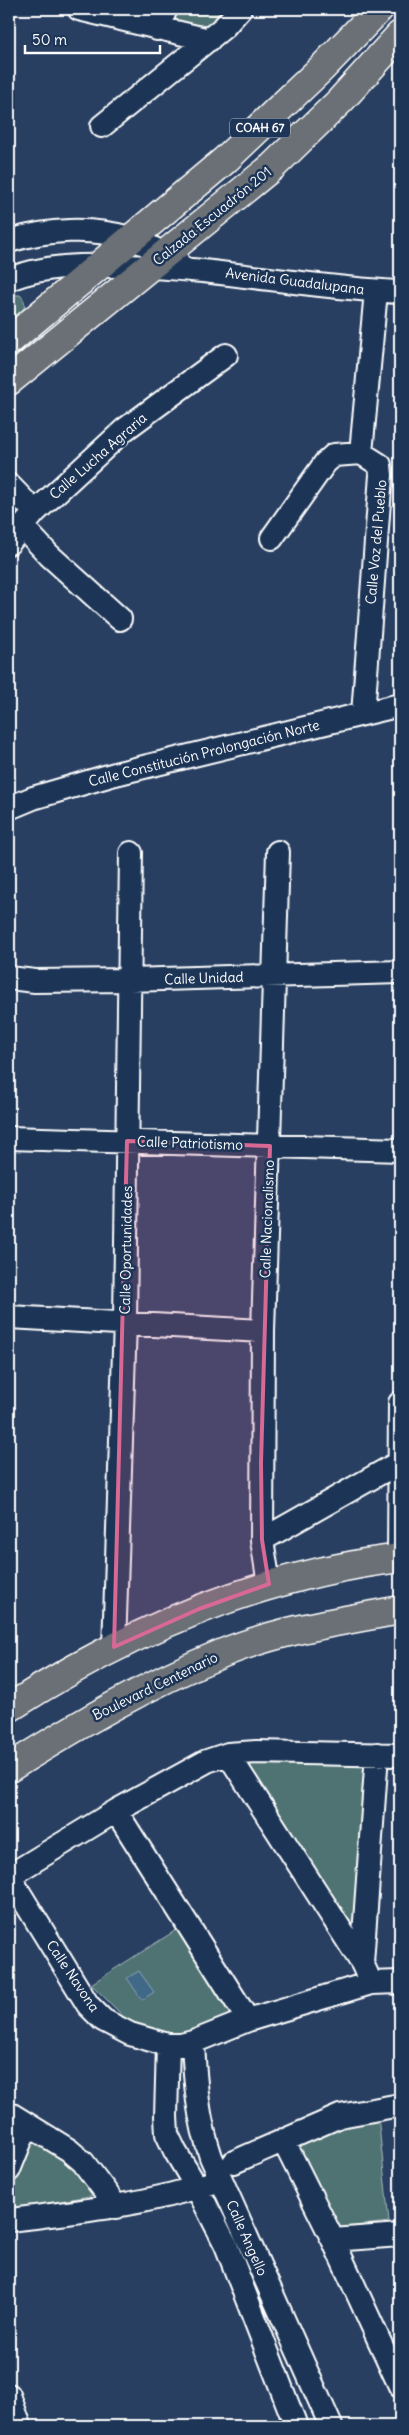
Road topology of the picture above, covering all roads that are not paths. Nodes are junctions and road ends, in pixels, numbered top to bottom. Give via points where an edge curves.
1 (79, 9) edge
2 (240, 9) edge
3 (379, 9) edge
4 (162, 19) edge
5 (400, 35) edge
6 (209, 40) junction
7 (102, 126) dead end
8 (34, 234) junction
9 (131, 238) junction
10 (9, 241) edge
11 (157, 260) junction
12 (99, 265) junction
13 (38, 270) junction
14 (9, 279) edge
15 (376, 291) junction
16 (400, 292) edge
17 (9, 341) edge
18 (226, 355) dead end
19 (9, 381) edge
20 (361, 452) junction
21 (9, 485) edge
22 (28, 519) junction
23 (272, 538) dead end
24 (9, 543) edge
25 (120, 619) dead end
26 (400, 705) edge
27 (362, 714) junction
28 (9, 808) edge
29 (278, 852) dead end
30 (131, 853) dead end
31 (400, 972) edge
32 (275, 976) junction
33 (9, 978) edge
34 (129, 980) junction
35 (9, 1138) edge
36 (127, 1141) junction
37 (270, 1146) junction
38 (400, 1150) edge
39 (9, 1317) edge
40 (125, 1322) junction
41 (263, 1331) junction
42 (400, 1403) edge
43 (398, 1463) junction
44 (262, 1540) junction
45 (400, 1558) edge
46 (270, 1584) junction
47 (400, 1610) edge
48 (114, 1647) junction
49 (9, 1708) edge
50 (228, 1754) junction
51 (378, 1754) junction
52 (400, 1755) edge
53 (9, 1768) edge
54 (116, 1811) junction
55 (9, 1876) edge
56 (367, 1973) junction
57 (400, 1982) edge
58 (248, 2020) junction
59 (193, 2042) junction
60 (168, 2045) junction
61 (400, 2105) edge
62 (18, 2119) edge
63 (283, 2140) junction
64 (9, 2170) edge
65 (228, 2171) junction
66 (197, 2188) junction
67 (117, 2207) junction
68 (9, 2220) edge
69 (400, 2235) edge
70 (333, 2240) junction
71 (395, 2362) edge
72 (400, 2386) edge
73 (9, 2395) edge
74 (20, 2426) edge
75 (296, 2426) edge
76 (331, 2426) edge

1 - 4 street
2 - 6 street
3 - 9 main road, COAH 67 via 270,119
4 - 6 street
5 - 11 main road, Calzada Escuadrón 201 / COAH 67 via 340,101 272,167
6 - 7 street
8 - 9 street via 95,231
8 - 10 street
8 - 13 street
9 - 11 street
9 - 12 main road, COAH 67
11 - 12 street
11 - 15 street, Avenida Guadalupana via 190,269
11 - 19 main road, Calzada Escuadrón 201 / COAH 67
12 - 13 street via 68,265
12 - 17 main road, COAH 67
13 - 14 street
15 - 16 street, Avenida Guadalupana
15 - 20 street
18 - 22 street, Calle Lucha Agraria via 124,430
20 - 23 street via 334,455 325,463
20 - 27 street, Calle Voz del Pueblo via 380,465 381,475
21 - 22 street
22 - 24 street, Calle Lucha Agraria
22 - 25 street via 49,556
26 - 27 street, Calle Constitución Prolongación Norte
27 - 28 street, Calle Constitución Prolongación Norte via 115,774
29 - 32 street, Calle Nacionalismo
30 - 34 street, Calle Oportunidades
31 - 32 street, Calle Unidad
32 - 34 street, Calle Unidad
32 - 37 street, Calle Nacionalismo
33 - 34 street, Calle Unidad via 35,981
34 - 36 street, Calle Oportunidades
35 - 36 street, Calle Patriotismo
36 - 37 street, Calle Patriotismo
36 - 40 street, Calle Oportunidades
37 - 38 street, Calle Patriotismo
37 - 41 street, Calle Nacionalismo
39 - 40 street
40 - 41 street
40 - 48 street, Calle Oportunidades
41 - 44 street, Calle Nacionalismo
42 - 43 street
43 - 44 street
43 - 45 street
44 - 46 street, Calle Nacionalismo
45 - 46 main road
46 - 48 main road via 199,1609
47 - 53 main road, Boulevard Centenario via 303,1628 224,1652 147,1687 82,1722
48 - 49 main road
50 - 51 street, Calle Navona
50 - 54 street, Calle Navona via 207,1761
50 - 56 street
51 - 52 street, Calle Navona
51 - 56 street
54 - 55 street, Calle Navona
54 - 58 street
55 - 60 street, Calle Navona via 88,2005 103,2020 130,2034
56 - 57 street, Calle Navona
56 - 58 street, Calle Navona
58 - 59 street, Calle Navona
59 - 60 street, Calle Navona
59 - 65 street, Calle Angello via 200,2120 211,2157
60 - 66 street, Calle Angello via 168,2134
61 - 63 street via 340,2116
62 - 64 street
62 - 67 street via 83,2162
63 - 65 street
63 - 70 street
65 - 66 street
65 - 76 street, Calle Angello
66 - 67 street
66 - 75 street, Calle Angello via 226,2245
67 - 68 street
69 - 70 street
70 - 71 street
71 - 72 street
73 - 74 street

